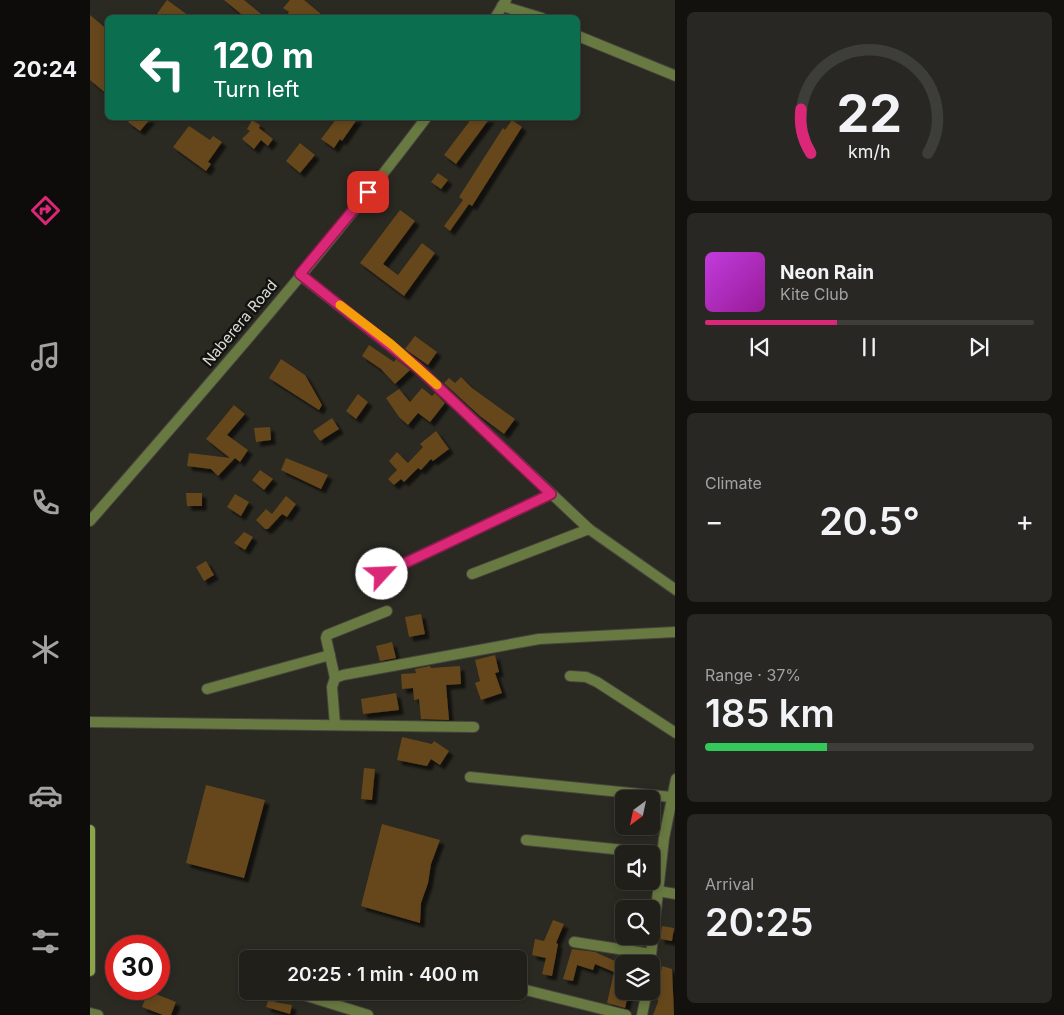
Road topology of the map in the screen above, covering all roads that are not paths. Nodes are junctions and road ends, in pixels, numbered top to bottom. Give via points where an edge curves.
1 (504, 3) edge
2 (497, 15) edge
3 (534, 15) edge
4 (580, 37) edge
5 (675, 76) edge
6 (424, 120) edge
7 (300, 274) junction
8 (551, 494) junction
9 (90, 521) edge
10 (589, 530) junction
11 (382, 574) dead end
12 (472, 574) dead end
13 (675, 590) edge
14 (387, 611) dead end
15 (675, 632) edge
16 (330, 655) junction
17 (570, 676) dead end
18 (335, 678) junction
19 (207, 689) dead end
20 (90, 722) edge
21 (335, 725) junction
22 (474, 727) dead end
23 (675, 733) edge
24 (470, 777) dead end
25 (675, 779) edge
26 (672, 797) junction
27 (90, 830) edge
28 (526, 840) dead end
29 (662, 854) junction
30 (658, 891) junction
31 (675, 894) edge
32 (574, 942) dead end
33 (632, 955) edge
34 (650, 955) edge
35 (90, 971) edge
36 (527, 990) edge
37 (320, 1000) edge
38 (645, 1000) edge
39 (90, 1013) edge
40 (98, 1015) edge
41 (368, 1015) edge
42 (626, 1015) edge
43 (642, 1015) edge

1 - 2 street
1 - 3 street
4 - 5 street
6 - 7 street, Naberera Road
7 - 8 street via 418,368
7 - 9 street, Naberera Road
8 - 10 street
8 - 11 street
10 - 12 street
10 - 13 street
14 - 16 street via 327,635
15 - 18 street via 539,640
16 - 18 street
16 - 19 street
17 - 23 street via 598,682
18 - 21 street via 332,687
20 - 21 street
21 - 22 street
24 - 26 street
25 - 26 street
26 - 29 street
27 - 35 main road
28 - 29 street
29 - 30 street
30 - 31 street
30 - 34 street
32 - 33 street
36 - 42 street
37 - 41 street
38 - 43 street
39 - 40 street

